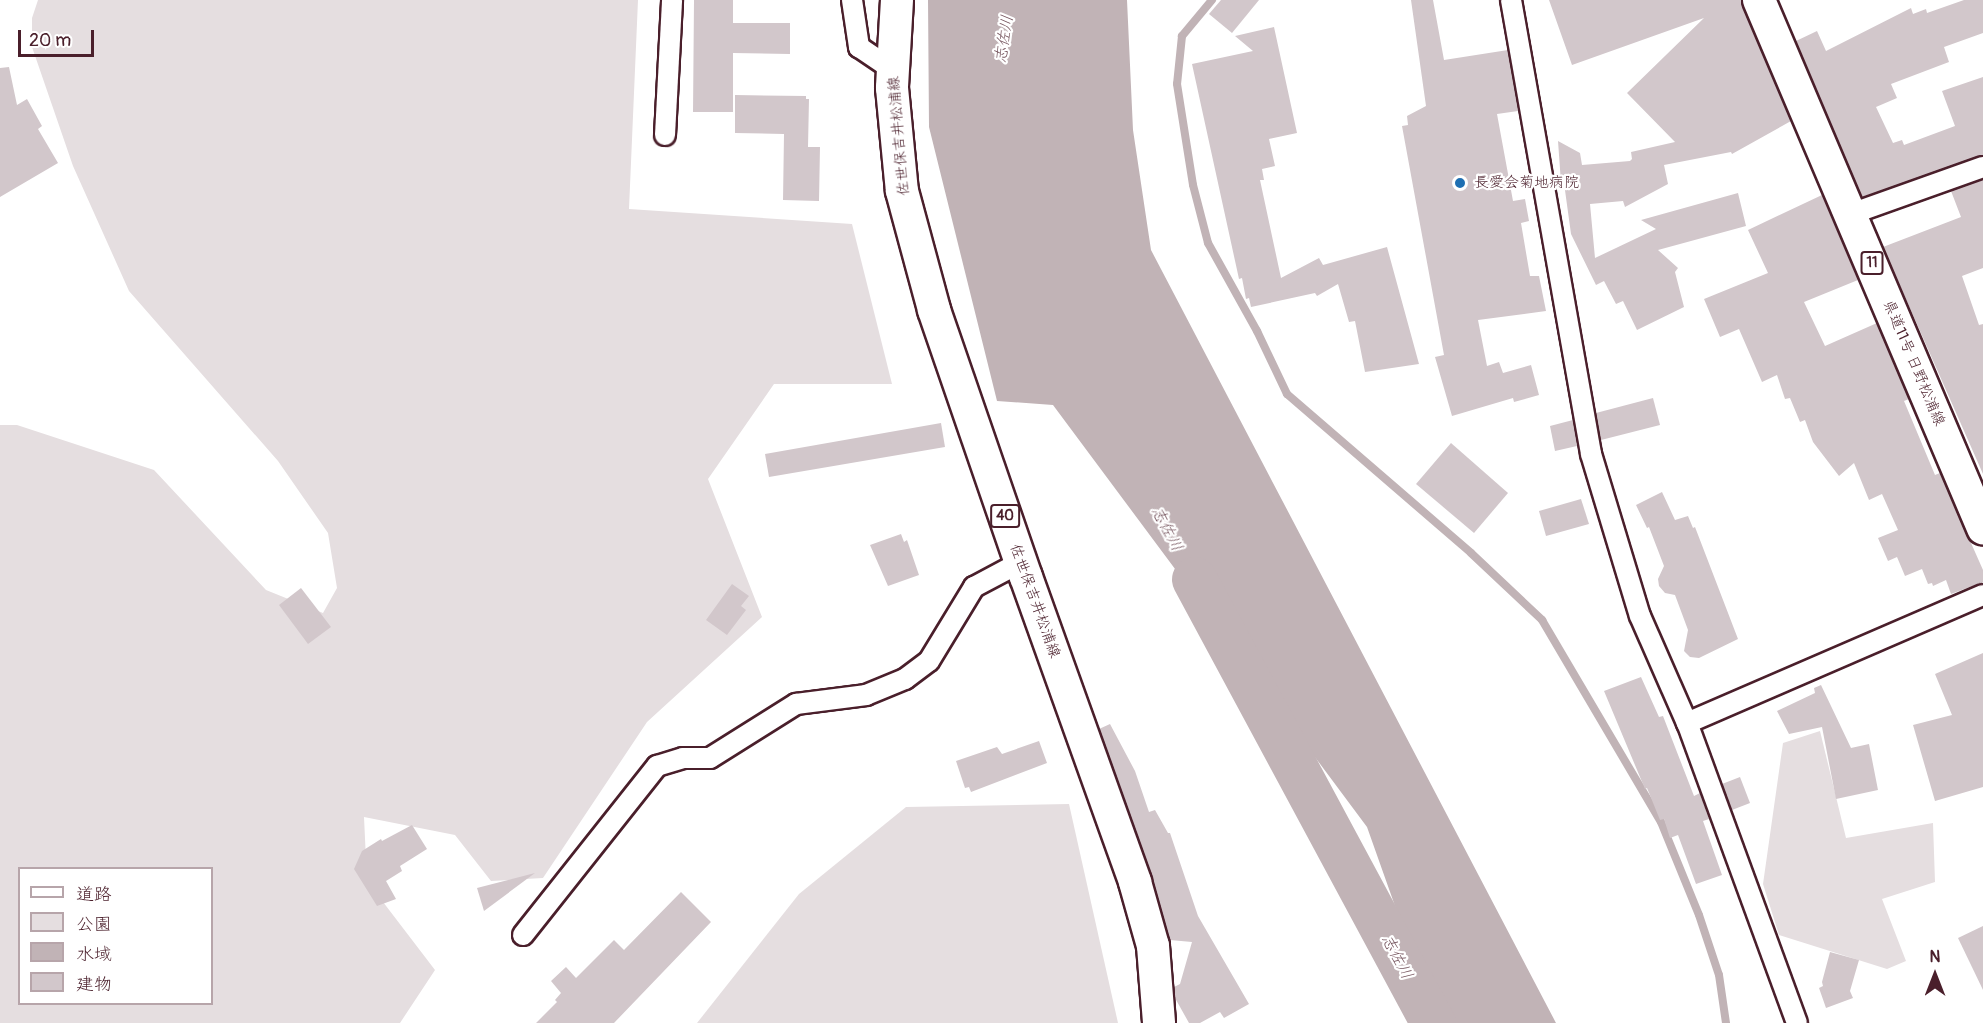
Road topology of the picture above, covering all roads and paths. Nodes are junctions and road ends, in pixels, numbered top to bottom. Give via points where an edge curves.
1 (672, 0) edge
2 (852, 0) edge
3 (897, 0) edge
4 (1511, 0) edge
5 (1759, 0) edge
6 (893, 69) junction
7 (665, 135) dead end
8 (1983, 167) edge
9 (1851, 214) junction
10 (1983, 528) edge
11 (1021, 562) junction
12 (1983, 596) edge
13 (1687, 723) junction
14 (523, 935) dead end
15 (1159, 1023) edge
16 (1797, 1023) edge

1 - 7 street
2 - 6 street via 859,47
3 - 6 main road, 佐世保吉井松浦線 / 40
4 - 13 street via 1591,454 1640,616
5 - 9 main road, 県道11号 日野松浦線 / 11
6 - 11 main road, 佐世保吉井松浦線 / 40 via 902,191 934,310
8 - 9 street
9 - 10 main road, 県道11号 日野松浦線 / 11
11 - 14 street via 974,587 929,662 905,679 866,695 796,704 710,758 683,758 657,766
11 - 15 main road, 佐世保吉井松浦線 / 40 via 1135,882 1153,946
12 - 13 street
13 - 16 street

